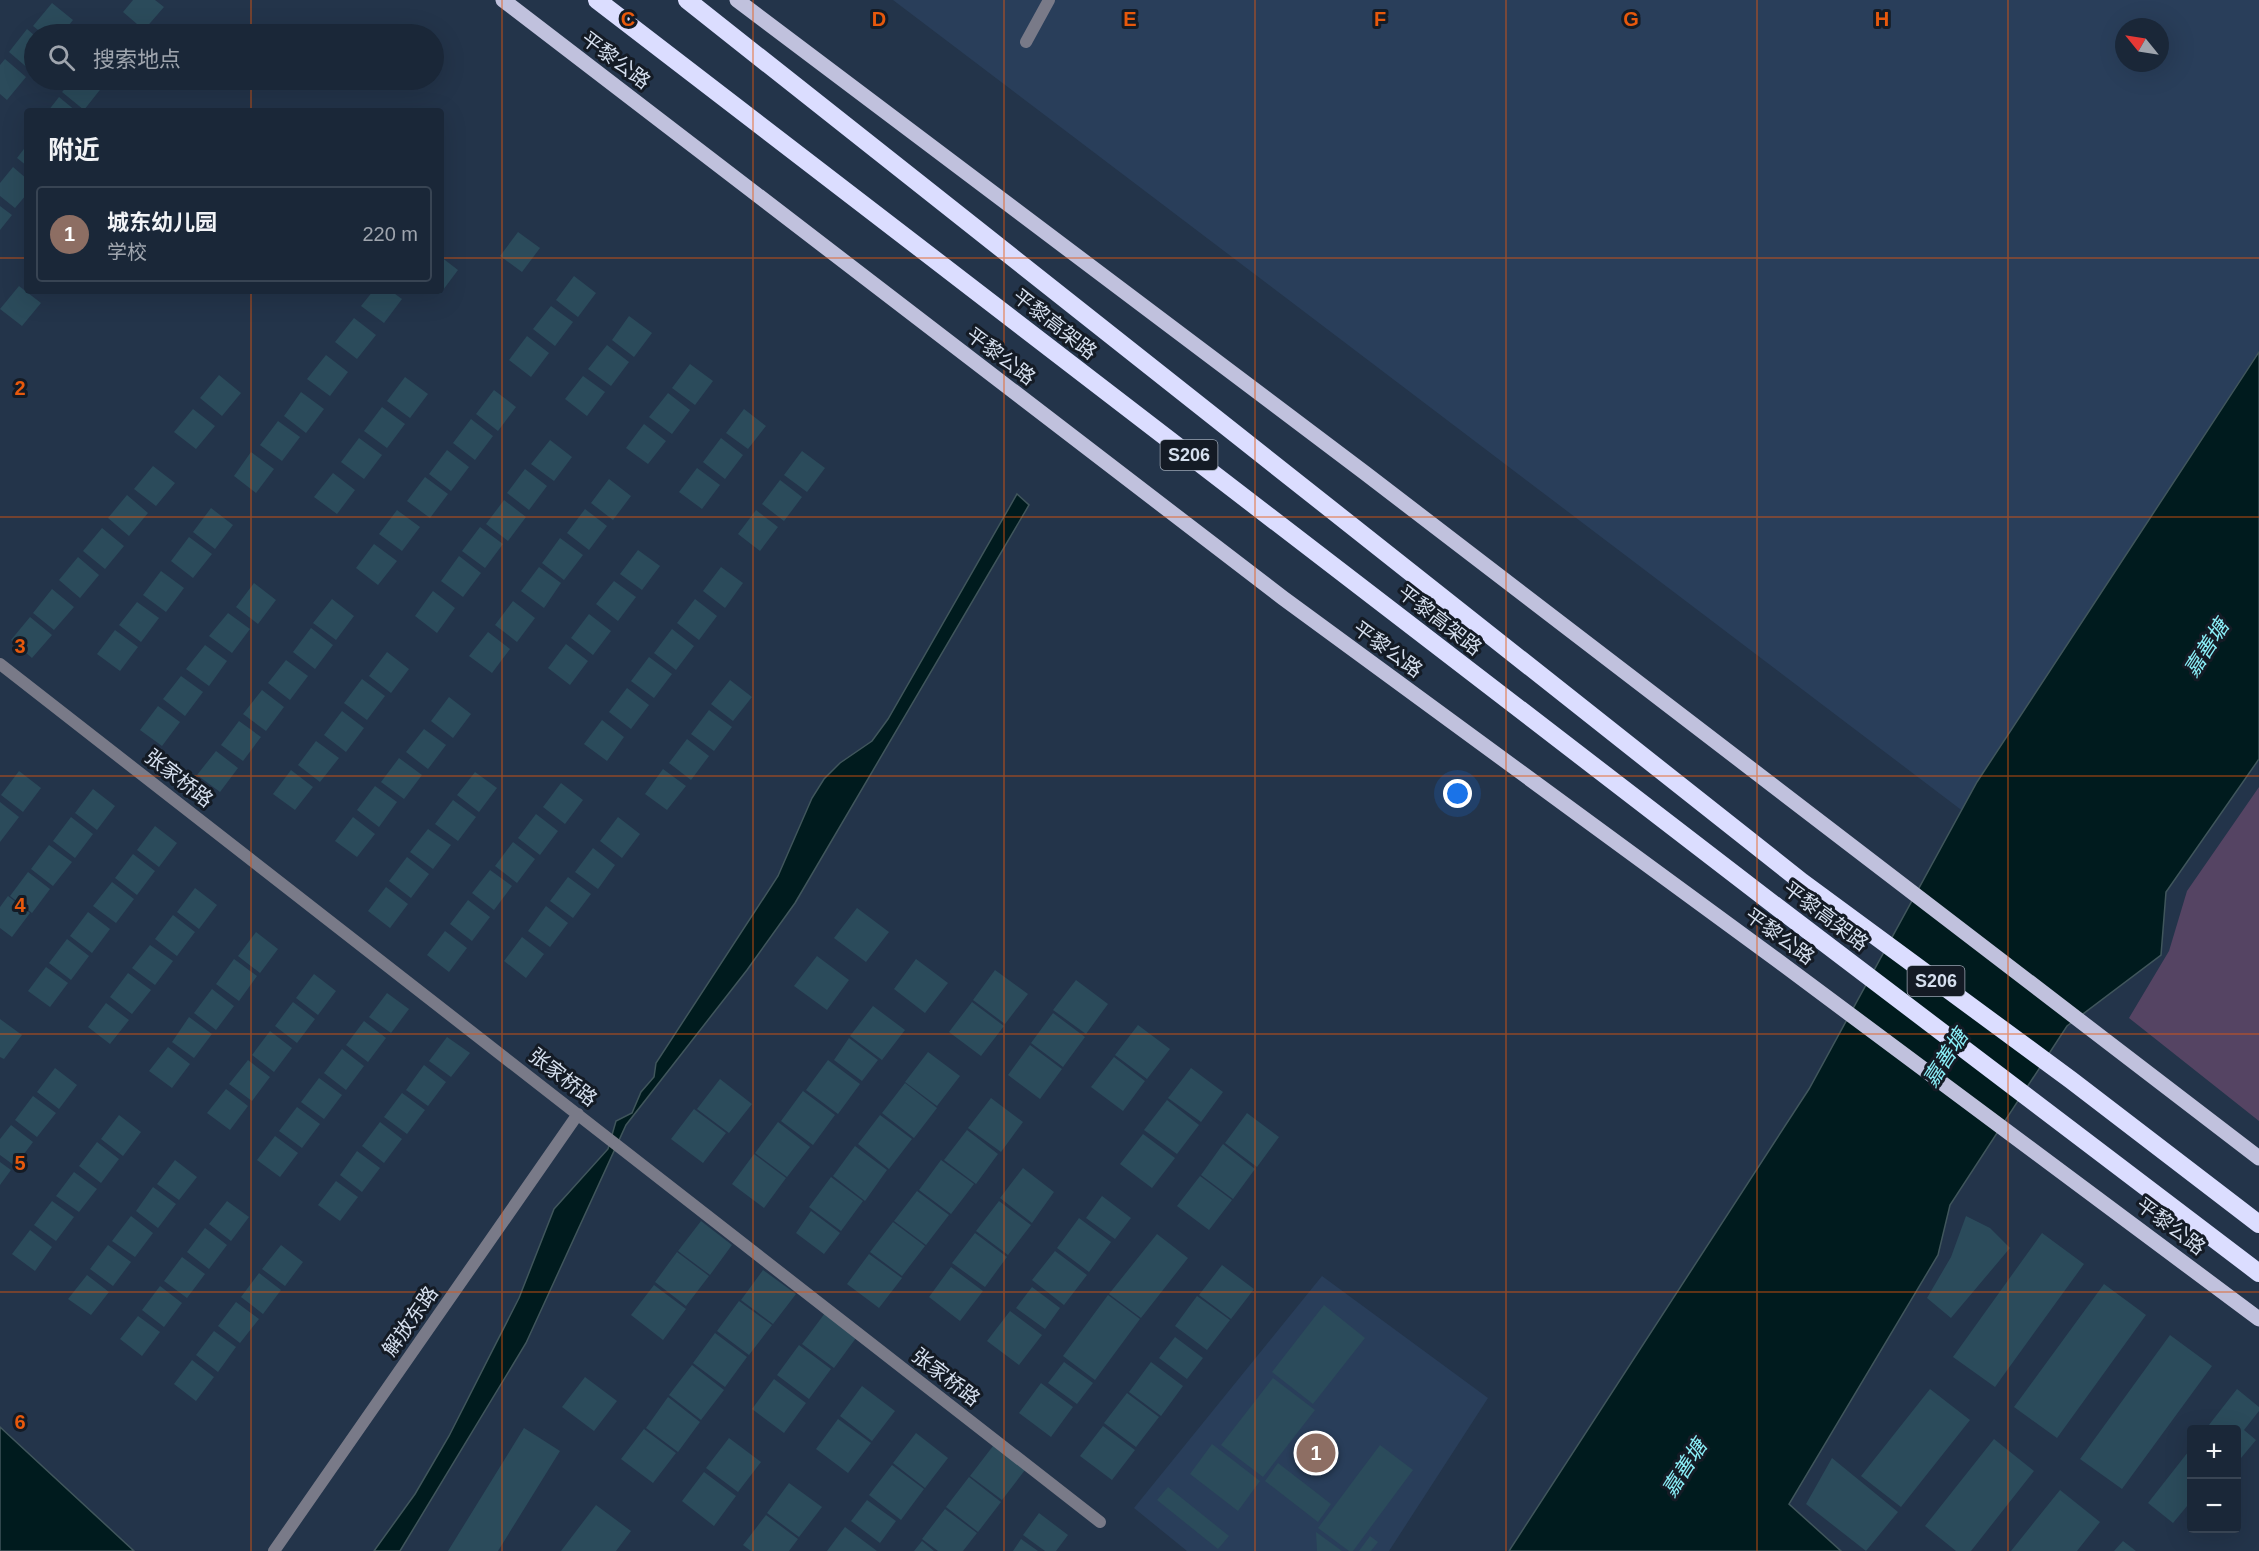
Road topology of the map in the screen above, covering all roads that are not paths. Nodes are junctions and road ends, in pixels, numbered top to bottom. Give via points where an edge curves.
1 (502, 0) edge
2 (597, 0) edge
3 (687, 0) edge
4 (737, 0) edge
5 (1049, 0) edge
6 (1026, 42) dead end
7 (0, 664) edge
8 (578, 1113) junction
9 (2259, 1158) edge
10 (2259, 1224) edge
11 (2259, 1273) edge
12 (2259, 1319) edge
13 (1100, 1522) dead end
14 (274, 1551) edge

1 - 12 main road, 平黎公路 via 1283,598
2 - 11 highway, 平黎高架路 / S206 via 1780,910
3 - 10 highway, 平黎高架路 / S206 via 1802,882
4 - 9 main road via 1355,465
5 - 6 street
7 - 8 street, 张家桥路
8 - 13 street, 张家桥路
8 - 14 street, 解放东路

